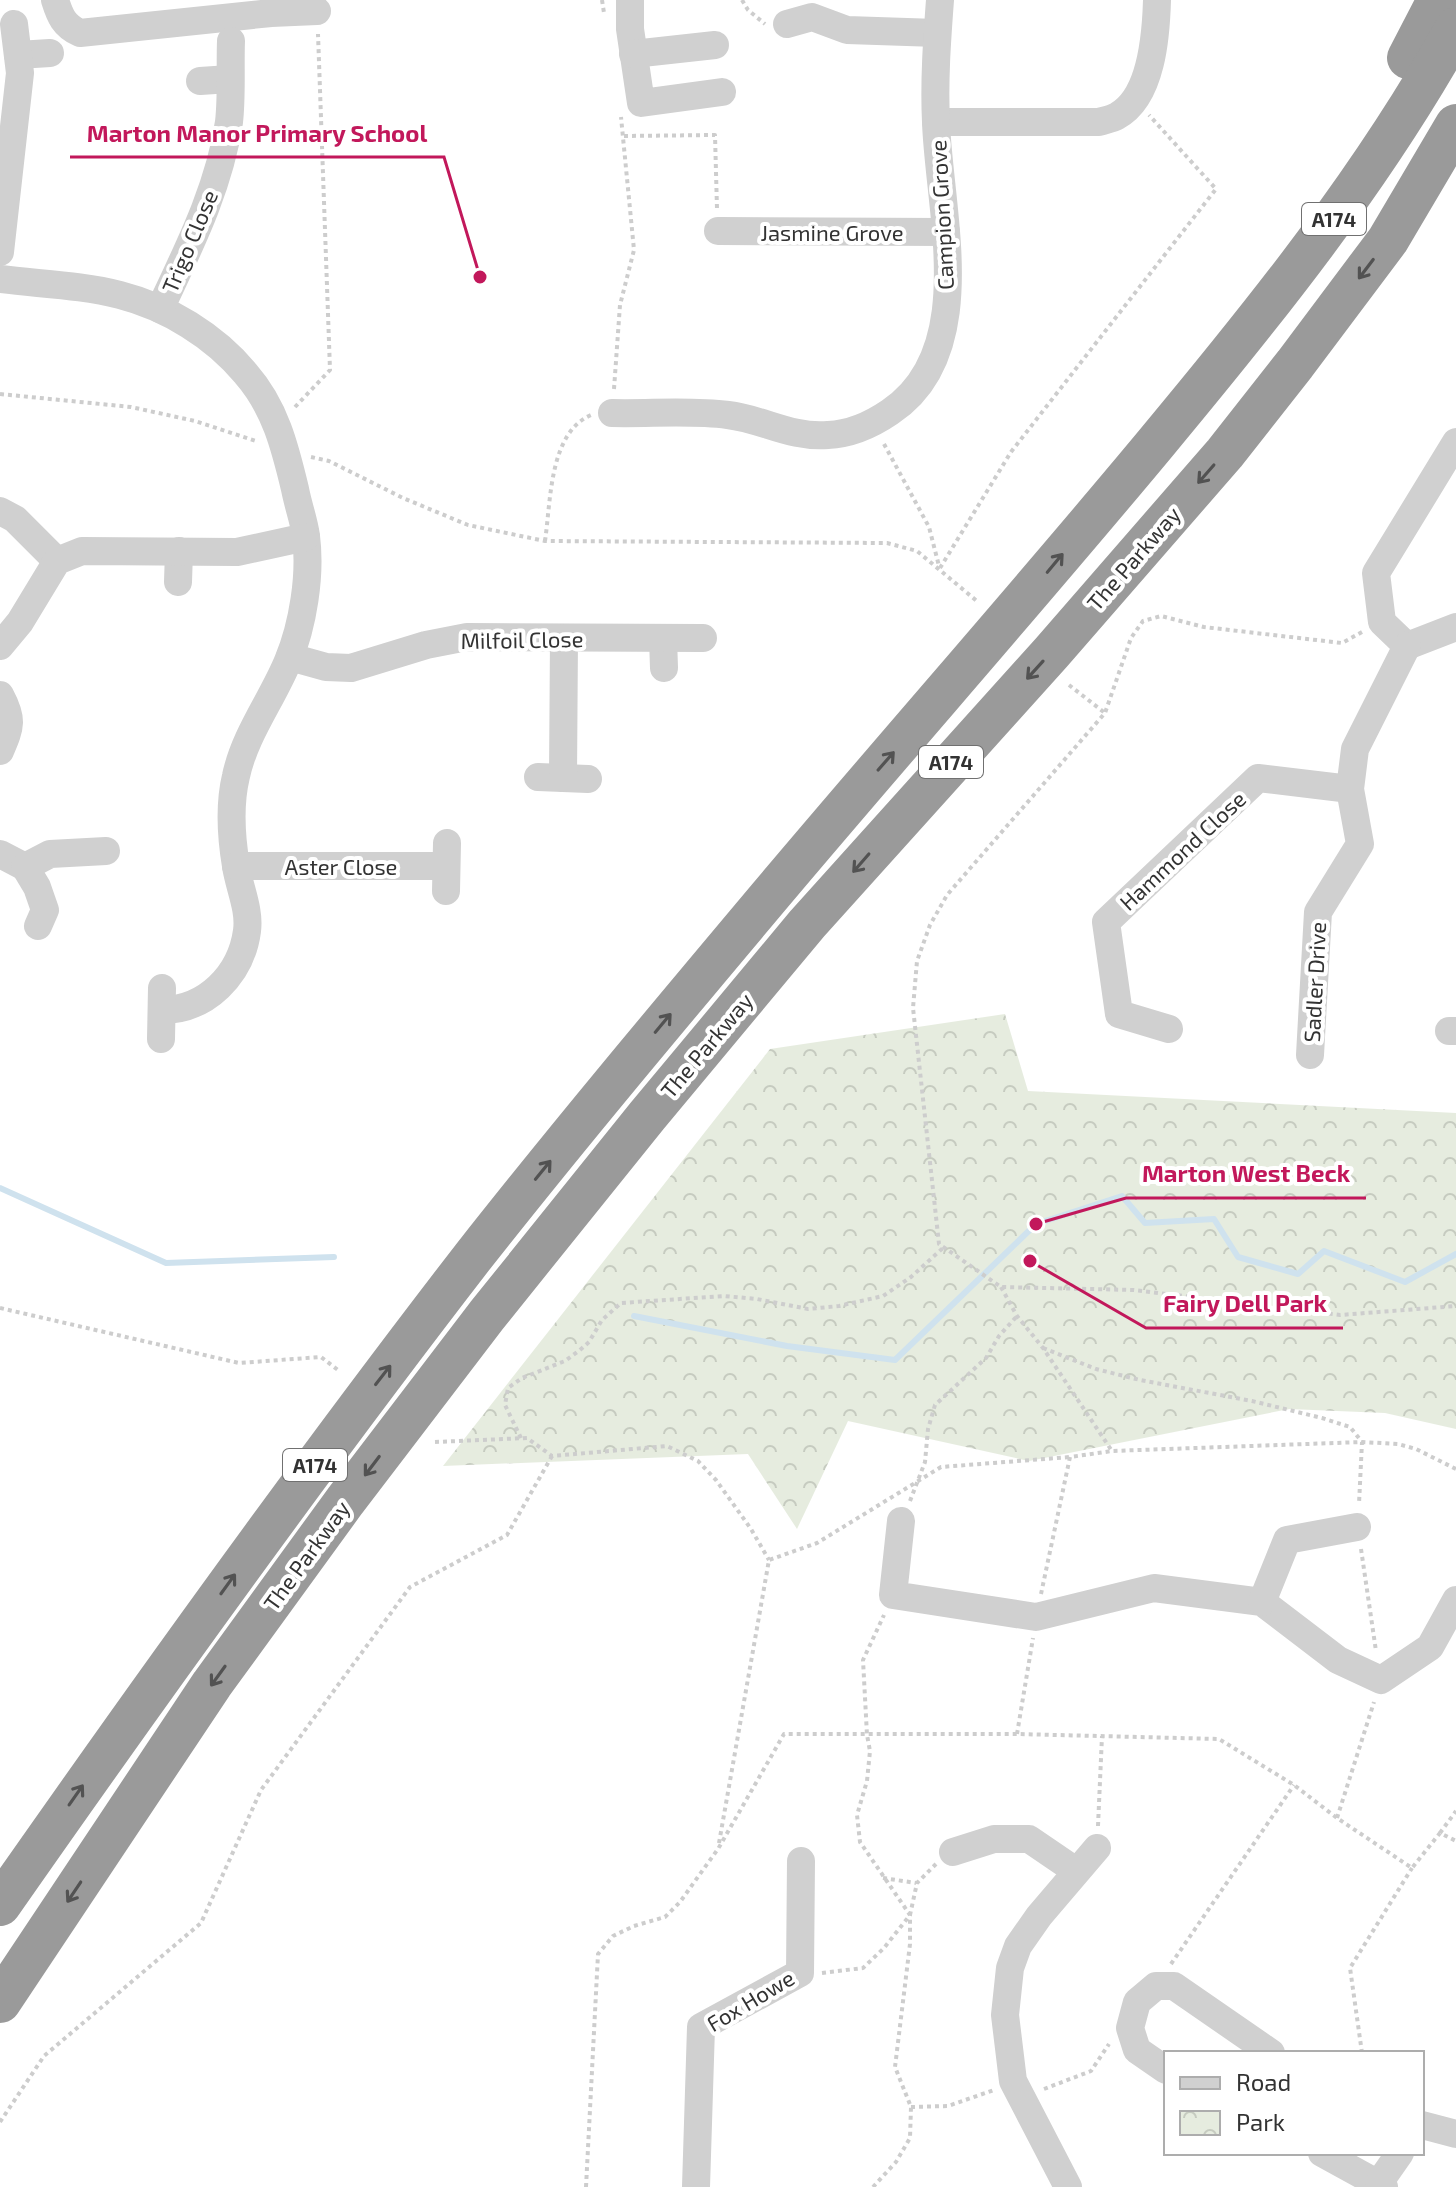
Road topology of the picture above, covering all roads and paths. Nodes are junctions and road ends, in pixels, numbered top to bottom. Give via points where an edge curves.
1 (55, 0) edge
2 (602, 0) edge
3 (630, 0) edge
4 (940, 0) edge
5 (1157, 0) edge
6 (1438, 0) edge
7 (271, 6) edge
8 (317, 11) joint
9 (605, 15) dead end
10 (14, 24) dead end
11 (787, 24) dead end
12 (1456, 28) edge
13 (937, 33) junction
14 (231, 41) dead end
15 (715, 45) dead end
16 (50, 53) dead end
17 (633, 54) junction
18 (18, 55) junction
19 (230, 79) junction
20 (200, 81) dead end
21 (722, 92) dead end
22 (1135, 99) junction
23 (619, 106) dead end
24 (936, 122) junction
25 (1456, 125) edge
26 (624, 136) junction
27 (1456, 145) edge
28 (1410, 204) junction
29 (718, 231) joint
30 (946, 232) junction
31 (0, 252) edge
32 (0, 279) edge
33 (160, 309) junction
34 (0, 394) edge
35 (1194, 397) junction
36 (612, 413) junction
37 (873, 424) junction
38 (282, 438) junction
39 (1456, 442) edge
40 (0, 511) edge
41 (306, 537) junction
42 (545, 541) junction
43 (179, 551) junction
44 (57, 561) junction
45 (940, 568) junction
46 (178, 582) dead end
47 (978, 602) dead end
48 (1382, 622) junction
49 (1456, 627) edge
50 (564, 638) junction
51 (663, 638) junction
52 (703, 638) dead end
53 (0, 646) edge
54 (1407, 646) junction
55 (290, 657) junction
56 (664, 668) dead end
57 (1069, 685) dead end
58 (0, 695) edge
59 (1105, 713) junction
60 (0, 751) edge
61 (563, 778) dead end
62 (1350, 789) junction
63 (106, 851) dead end
64 (12, 860) edge
65 (236, 866) junction
66 (446, 867) dead end
67 (38, 926) dead end
68 (1169, 1029) dead end
69 (161, 1039) dead end
70 (1310, 1055) dead end
71 (942, 1246) junction
72 (1001, 1287) junction
73 (1456, 1306) edge
74 (0, 1308) edge
75 (1017, 1316) junction
76 (1043, 1348) junction
77 (338, 1370) dead end
78 (521, 1438) junction
79 (435, 1442) dead end
80 (1362, 1442) junction
81 (1112, 1451) junction
82 (552, 1456) junction
83 (1070, 1457) junction
84 (1456, 1469) edge
85 (919, 1480) junction
86 (901, 1521) dead end
87 (1357, 1527) junction
88 (769, 1560) junction
89 (893, 1595) junction
90 (1456, 1600) edge
91 (1262, 1602) junction
92 (1036, 1617) junction
93 (1381, 1680) junction
94 (1017, 1734) junction
95 (867, 1735) junction
96 (1102, 1736) junction
97 (1294, 1785) junction
98 (1456, 1811) edge
99 (1337, 1818) junction
100 (1440, 1833) junction
101 (1456, 1841) edge
102 (1097, 1848) joint
103 (718, 1849) junction
104 (953, 1852) joint
105 (801, 1861) dead end
106 (1412, 1868) junction
107 (1076, 1871) junction
108 (883, 1878) junction
109 (917, 1883) junction
110 (0, 1905) edge
111 (910, 1915) junction
112 (800, 1973) junction
113 (1147, 1994) junction
114 (0, 2002) edge
115 (1268, 2051) edge
116 (1362, 2051) edge
117 (1164, 2069) edge
118 (1017, 2089) junction
119 (911, 2107) junction
120 (0, 2122) edge
121 (1424, 2126) edge
122 (1456, 2134) edge
123 (1326, 2155) edge
124 (1399, 2155) edge
125 (1381, 2185) edge
126 (586, 2187) edge
127 (696, 2187) edge
128 (873, 2187) edge
129 (1068, 2187) edge

1 - 7 street via 68,27 80,33
2 - 9 path
3 - 17 street
4 - 13 street, Campion Grove
5 - 22 street via 1148,64
6 - 35 highway via 1364,137
7 - 8 street
8 - 38 path via 330,370
10 - 18 street
11 - 13 street via 812,17 847,30
12 - 35 highway, The Parkway / A174 via 1312,250
13 - 24 street, Campion Grove
14 - 19 street, Trigo Close
15 - 17 street
16 - 18 street
17 - 21 street via 641,103
18 - 31 street
19 - 20 street
19 - 33 street, Trigo Close via 229,120 219,167
22 - 24 street via 1118,116 1099,122
22 - 45 path via 1216,189 1011,452
23 - 26 path
24 - 30 street, Campion Grove
25 - 28 highway, The Parkway / A174
26 - 29 path via 715,135
26 - 36 path via 634,250 620,305
27 - 28 highway, A174
28 -> 114 highway, The Parkway / A174 via 1225,453 807,924 487,1315 212,1684
29 - 30 street, Jasmine Grove
30 - 37 street, Campion Grove via 946,322 940,346 925,378 905,402
32 - 33 street via 119,295
33 - 38 street via 208,338 245,372 264,397
34 - 38 path via 131,407
110 -> 35 highway, The Parkway / A174 via 151,1689 476,1254 762,905
36 - 37 street, Campion Grove via 729,415 795,435 838,434
36 - 42 path via 588,415 572,428 558,452
37 - 45 path via 929,527
38 - 41 street
38 - 42 path via 468,525
39 - 48 street via 1376,573
40 - 44 street
41 - 43 street via 237,552
41 - 55 street via 302,611
42 - 45 path via 887,543 917,551
43 - 44 street via 82,551
43 - 46 street
44 - 53 street
45 - 47 path
48 - 54 street
48 - 59 path via 1342,643 1204,627 1161,616 1143,621 1131,638
49 - 54 street
50 - 51 street, Milfoil Close
50 - 55 street, Milfoil Close via 467,637 351,668
50 - 61 street
51 - 52 street, Milfoil Close
51 - 56 street
54 - 62 street, Sadler Drive via 1355,749
55 - 65 street via 248,737 235,776 230,819
57 - 59 path
58 - 60 street via 11,714
59 - 71 path via 947,895 917,961 913,1008
62 - 68 street, Hammond Close via 1258,778 1106,922 1119,1014
62 - 70 street, Sadler Drive via 1360,844 1318,912
63 - 64 street
64 - 67 street via 37,887 45,910
65 - 66 street, Aster Close
65 - 69 street via 247,929 234,967 210,996 178,1010 162,999
71 - 72 path
71 - 78 path via 883,1296 839,1306 808,1309 724,1296 621,1303 580,1350 508,1388 505,1405
72 - 73 path via 1134,1290 1340,1315
72 - 75 path
74 - 77 path via 239,1363 321,1357
75 - 76 path
75 - 85 path via 986,1358 935,1405
76 - 80 path via 1096,1369 1322,1418 1350,1427
76 - 81 path
78 - 79 path
78 - 82 path
80 - 81 path
80 - 84 path via 1416,1449
80 - 87 path
81 - 83 path
82 - 88 path via 667,1446 698,1461 716,1480
82 - 120 path via 507,1535 410,1587 261,1790 201,1923 44,2056
83 - 85 path via 941,1467
83 - 92 path
85 - 88 path via 817,1543
86 - 89 street
87 - 91 street via 1287,1540
87 - 93 path
88 - 103 path
89 - 92 street
89 - 95 path via 863,1660
90 - 93 street via 1430,1647
91 - 92 street via 1154,1588
91 - 93 street via 1338,1660
92 - 94 path
93 - 99 path
94 - 95 path
94 - 96 path
95 - 103 path via 784,1734
95 - 108 path via 867,1781 857,1815 860,1842
96 - 97 path via 1219,1739
96 - 102 path
97 - 99 path
97 - 113 path
98 - 100 path
99 - 106 path
100 - 101 path
100 - 106 path
102 - 107 street
103 - 126 path via 665,1917 613,1936 598,1954
104 - 107 street via 994,1839 1029,1839
104 - 109 path
105 - 112 street, Fox Howe
106 - 116 path via 1350,1968
107 - 118 street via 1018,1946 1010,1968 1005,2015
108 - 109 path
108 - 111 path
109 - 111 path
111 - 112 path via 863,1968
111 - 119 path via 895,2067
112 - 127 street, Fox Howe via 701,2027
113 - 115 street via 1174,1986
113 - 117 street via 1130,2028 1137,2050
113 - 118 path via 1091,2071
118 - 119 path via 948,2106
118 - 129 street
119 - 128 path via 910,2138
121 - 122 street
123 - 125 street
124 - 125 street

